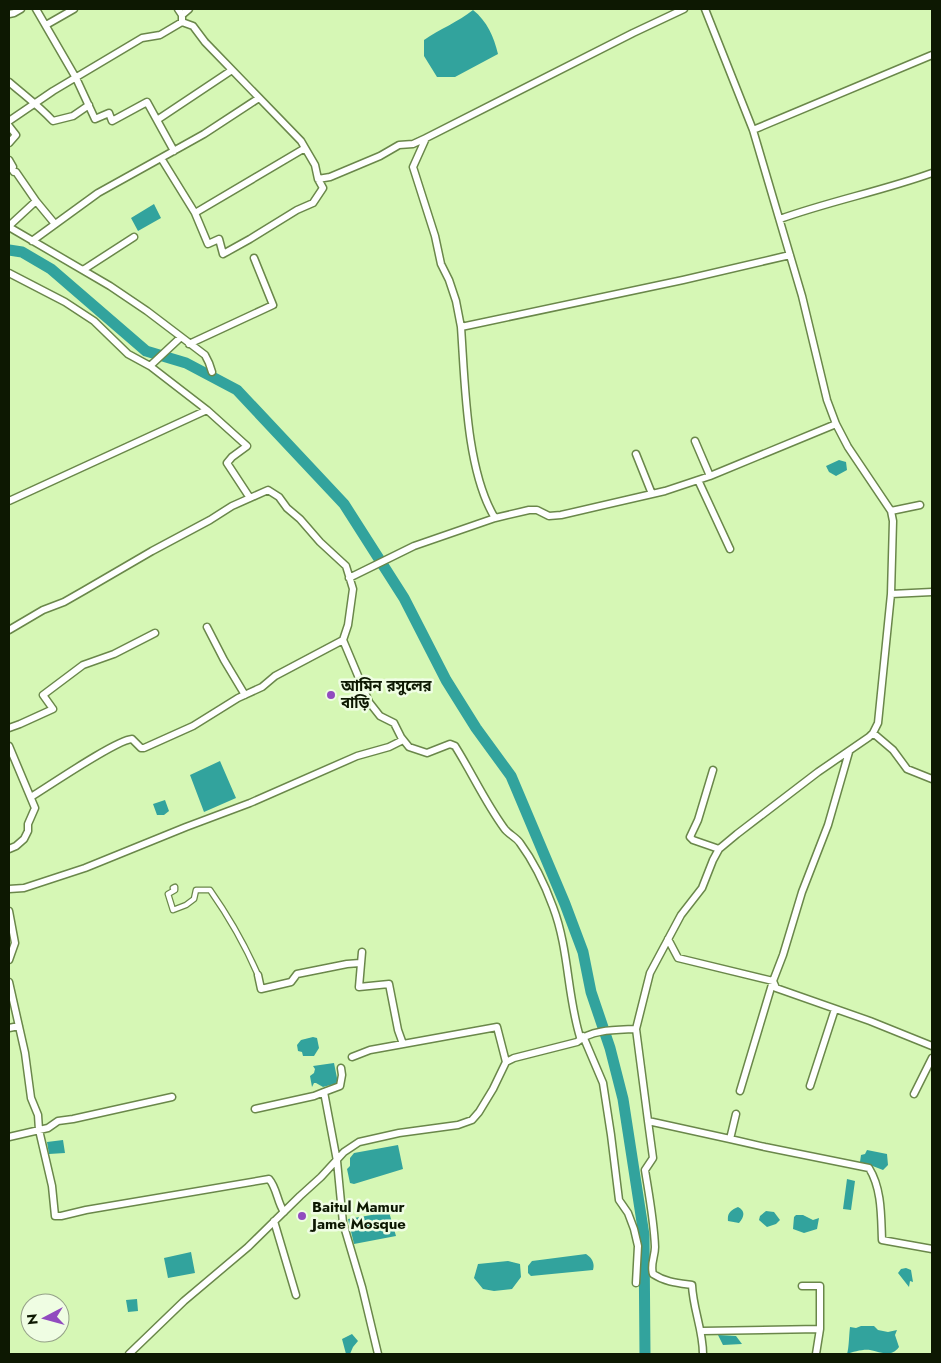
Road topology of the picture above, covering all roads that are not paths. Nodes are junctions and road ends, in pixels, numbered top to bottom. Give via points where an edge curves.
1 (20, 9) edge
2 (36, 9) edge
3 (74, 9) edge
4 (178, 9) edge
5 (189, 9) edge
6 (684, 9) edge
7 (705, 9) edge
8 (9, 14) edge
9 (182, 19) junction
10 (46, 25) junction
11 (932, 55) edge
12 (232, 70) junction
13 (76, 78) junction
14 (9, 82) edge
15 (259, 98) junction
16 (36, 104) junction
17 (89, 105) junction
18 (157, 120) junction
19 (9, 121) edge
20 (9, 126) edge
21 (753, 130) junction
22 (426, 138) junction
23 (9, 143) edge
24 (305, 148) junction
25 (174, 151) junction
26 (161, 158) junction
27 (9, 160) edge
28 (932, 173) edge
29 (318, 179) junction
30 (36, 201) junction
31 (195, 213) junction
32 (780, 219) junction
33 (55, 224) junction
34 (9, 227) edge
35 (134, 237) dead end
36 (32, 241) junction
37 (790, 255) junction
38 (254, 258) dead end
39 (83, 270) junction
40 (9, 272) edge
41 (461, 327) junction
42 (181, 337) junction
43 (189, 344) junction
44 (150, 366) junction
45 (212, 372) dead end
46 (207, 410) junction
47 (836, 424) junction
48 (695, 441) dead end
49 (636, 454) dead end
50 (710, 476) junction
51 (698, 480) junction
52 (652, 494) junction
53 (250, 498) junction
54 (9, 501) edge
55 (920, 505) dead end
56 (891, 512) junction
57 (495, 518) junction
58 (730, 549) dead end
59 (349, 578) junction
60 (932, 592) edge
61 (891, 594) junction
62 (207, 627) dead end
63 (9, 630) edge
64 (155, 633) dead end
65 (342, 640) junction
66 (245, 695) junction
67 (9, 728) edge
68 (874, 733) junction
69 (403, 740) junction
70 (9, 746) edge
71 (849, 752) junction
72 (713, 770) dead end
73 (932, 779) edge
74 (31, 797) junction
75 (9, 849) edge
76 (720, 849) junction
77 (173, 888) dead end
78 (9, 889) edge
79 (9, 911) edge
80 (668, 939) junction
81 (362, 952) dead end
82 (9, 960) edge
83 (360, 963) junction
84 (258, 975) joint
85 (772, 981) junction
86 (9, 982) edge
87 (835, 1009) junction
88 (19, 1026) junction
89 (9, 1028) edge
90 (636, 1028) junction
91 (583, 1036) junction
92 (402, 1044) junction
93 (932, 1046) edge
94 (352, 1057) dead end
95 (932, 1058) edge
96 (506, 1062) junction
97 (341, 1068) dead end
98 (810, 1086) dead end
99 (740, 1091) dead end
100 (324, 1092) junction
101 (914, 1094) dead end
102 (172, 1097) dead end
103 (255, 1109) dead end
104 (736, 1114) dead end
105 (648, 1121) junction
106 (39, 1130) junction
107 (9, 1137) edge
108 (730, 1139) junction
109 (336, 1161) junction
110 (284, 1212) junction
111 (274, 1221) junction
112 (932, 1249) edge
113 (636, 1283) dead end
114 (802, 1286) dead end
115 (296, 1295) dead end
116 (820, 1329) junction
117 (702, 1331) junction
118 (132, 1353) edge
119 (378, 1354) edge
120 (703, 1354) edge
121 (816, 1354) edge

1 - 8 street
2 - 10 street
3 - 10 street
4 - 9 street
5 - 9 street
6 - 22 street
7 - 21 street
9 - 12 street via 193,26
9 - 13 street via 160,35 142,38
10 - 13 street
11 - 21 street
12 - 15 street
12 - 18 street
13 - 16 street
13 - 17 street
14 - 16 street
15 - 24 street
15 - 25 street
16 - 17 street via 53,120 73,116
16 - 19 street
17 - 18 street via 95,119 109,113 112,121 147,102
18 - 25 street
20 - 23 street via 16,135
21 - 32 street
22 - 29 street via 413,144 399,145 380,156
22 - 41 street via 413,167 456,301
24 - 29 street via 315,165
24 - 31 street
25 - 26 street
26 - 31 street
26 - 33 street via 98,193
27 - 30 street
28 - 32 street
29 - 31 street via 323,188 313,203 223,254 219,239 208,244
30 - 33 street
30 - 34 street
32 - 37 street
33 - 36 street
34 - 36 street
35 - 39 street
36 - 39 street
37 - 41 street
37 - 47 street
38 - 43 street via 273,305
39 - 42 street
40 - 44 street via 94,321 128,354
41 - 57 street via 473,450 486,505
42 - 43 street
42 - 44 street
43 - 45 street via 205,356
44 - 46 street
46 - 53 street via 246,446 227,462
46 - 54 street
47 - 50 street
47 - 56 street
48 - 50 street
49 - 52 street
50 - 51 street
51 - 52 street
51 - 58 street
52 - 57 street via 561,515 549,516 528,510
53 - 59 street via 268,490 279,497 346,566
53 - 63 street
55 - 56 street
56 - 61 street
57 - 59 street via 414,546
59 - 65 street via 353,589 348,625
60 - 61 street
61 - 68 street via 878,723
62 - 66 street
64 - 67 street via 84,665 43,695 53,709
65 - 66 street
65 - 69 street via 369,702 380,716 394,723
66 - 74 street via 193,726 144,748 132,739 112,746
68 - 71 street
68 - 73 street via 893,750 906,769
69 - 78 street via 85,868 24,888
69 - 91 street via 409,747 427,753 450,744 455,746 505,830 519,841 529,856 554,908 573,1014 580,1037
70 - 74 street
71 - 76 street via 818,772
71 - 85 street via 828,825
72 - 76 street via 690,837
74 - 75 street via 35,808 28,831 24,839
76 - 80 street via 702,888
77 - 84 street via 175,890 168,894 173,910 194,900 196,890 210,890 232,923
79 - 82 street via 16,943
80 - 85 street via 678,958
80 - 90 street via 650,973
81 - 83 street
83 - 84 street via 297,974 291,982 261,989
83 - 92 street via 359,987 389,984
85 - 87 street via 776,988
85 - 99 street
86 - 88 street
87 - 93 street
87 - 98 street
88 - 89 street
88 - 106 street
90 - 91 street
90 - 105 street
91 - 96 street via 577,1042
91 - 113 street via 603,1083 619,1200 628,1214 638,1246
92 - 94 street
92 - 96 street via 497,1027
95 - 101 street
96 - 109 street via 472,1120 359,1142
97 - 100 street via 340,1086
100 - 103 street
100 - 109 street
102 - 106 street via 58,1121
104 - 108 street
105 - 108 street
105 - 117 street via 653,1158 645,1170 655,1250 651,1267 653,1274 662,1279 692,1284
106 - 107 street
106 - 110 street via 52,1186 55,1216 269,1179
108 - 112 street via 869,1168 879,1199 882,1240
109 - 110 street
109 - 119 street via 343,1223
110 - 111 street
111 - 115 street
111 - 118 street via 184,1301
114 - 116 street via 820,1286
116 - 117 street
116 - 121 street
117 - 120 street

